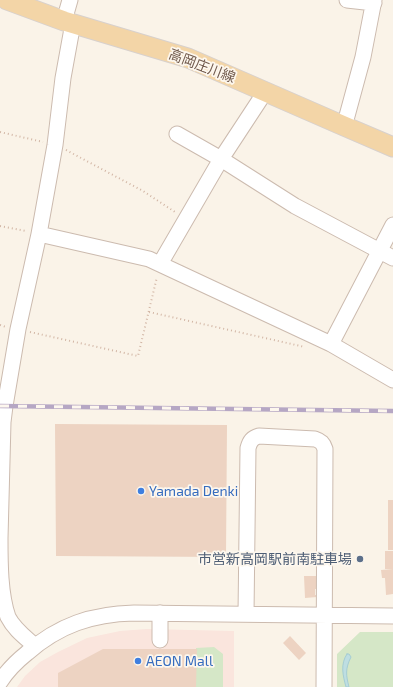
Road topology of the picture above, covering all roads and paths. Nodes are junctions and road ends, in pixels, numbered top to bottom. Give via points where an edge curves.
1 (7, 0) edge
2 (70, 0) edge
3 (347, 0) edge
4 (374, 1) edge
5 (68, 22) junction
6 (265, 92) junction
7 (344, 126) junction
8 (0, 132) edge
9 (177, 134) dead end
10 (55, 145) junction
11 (393, 147) edge
12 (221, 159) junction
13 (186, 220) junction
14 (393, 225) edge
15 (0, 226) edge
16 (39, 234) junction
17 (379, 250) junction
18 (393, 258) edge
19 (160, 264) junction
20 (148, 312) junction
21 (0, 325) edge
22 (18, 329) junction
23 (331, 344) junction
24 (310, 348) dead end
25 (393, 380) edge
26 (160, 613) junction
27 (246, 614) junction
28 (324, 615) junction
29 (393, 616) edge
30 (160, 640) dead end
31 (35, 646) junction
32 (0, 682) edge
33 (324, 687) edge

1 - 5 main road, 高岡庄川線
2 - 5 street
3 - 4 street
4 - 7 street via 363,57
5 - 6 main road, 高岡庄川線 via 188,58
5 - 10 street
6 - 7 main road, 高岡庄川線
6 - 12 street
7 - 11 main road, 高岡庄川線
8 - 10 path
9 - 12 street
10 - 13 path via 143,191
10 - 16 street
12 - 13 street
12 - 17 street via 295,206
13 - 19 street
14 - 17 street
15 - 16 path
16 - 19 street via 149,259
16 - 22 street
17 - 18 street
17 - 23 street
19 - 20 path
19 - 23 street
20 - 22 path via 138,356
20 - 24 path
21 - 22 path
22 - 31 street via 4,412 0,573 2,598 8,617 20,633
23 - 25 street
26 - 27 street
26 - 30 street
26 - 31 street via 116,613 97,616 68,626
27 - 28 street
27 - 28 street via 248,448 250,442 259,436 302,434 324,444
28 - 29 street
28 - 33 street
31 - 32 street via 18,660

